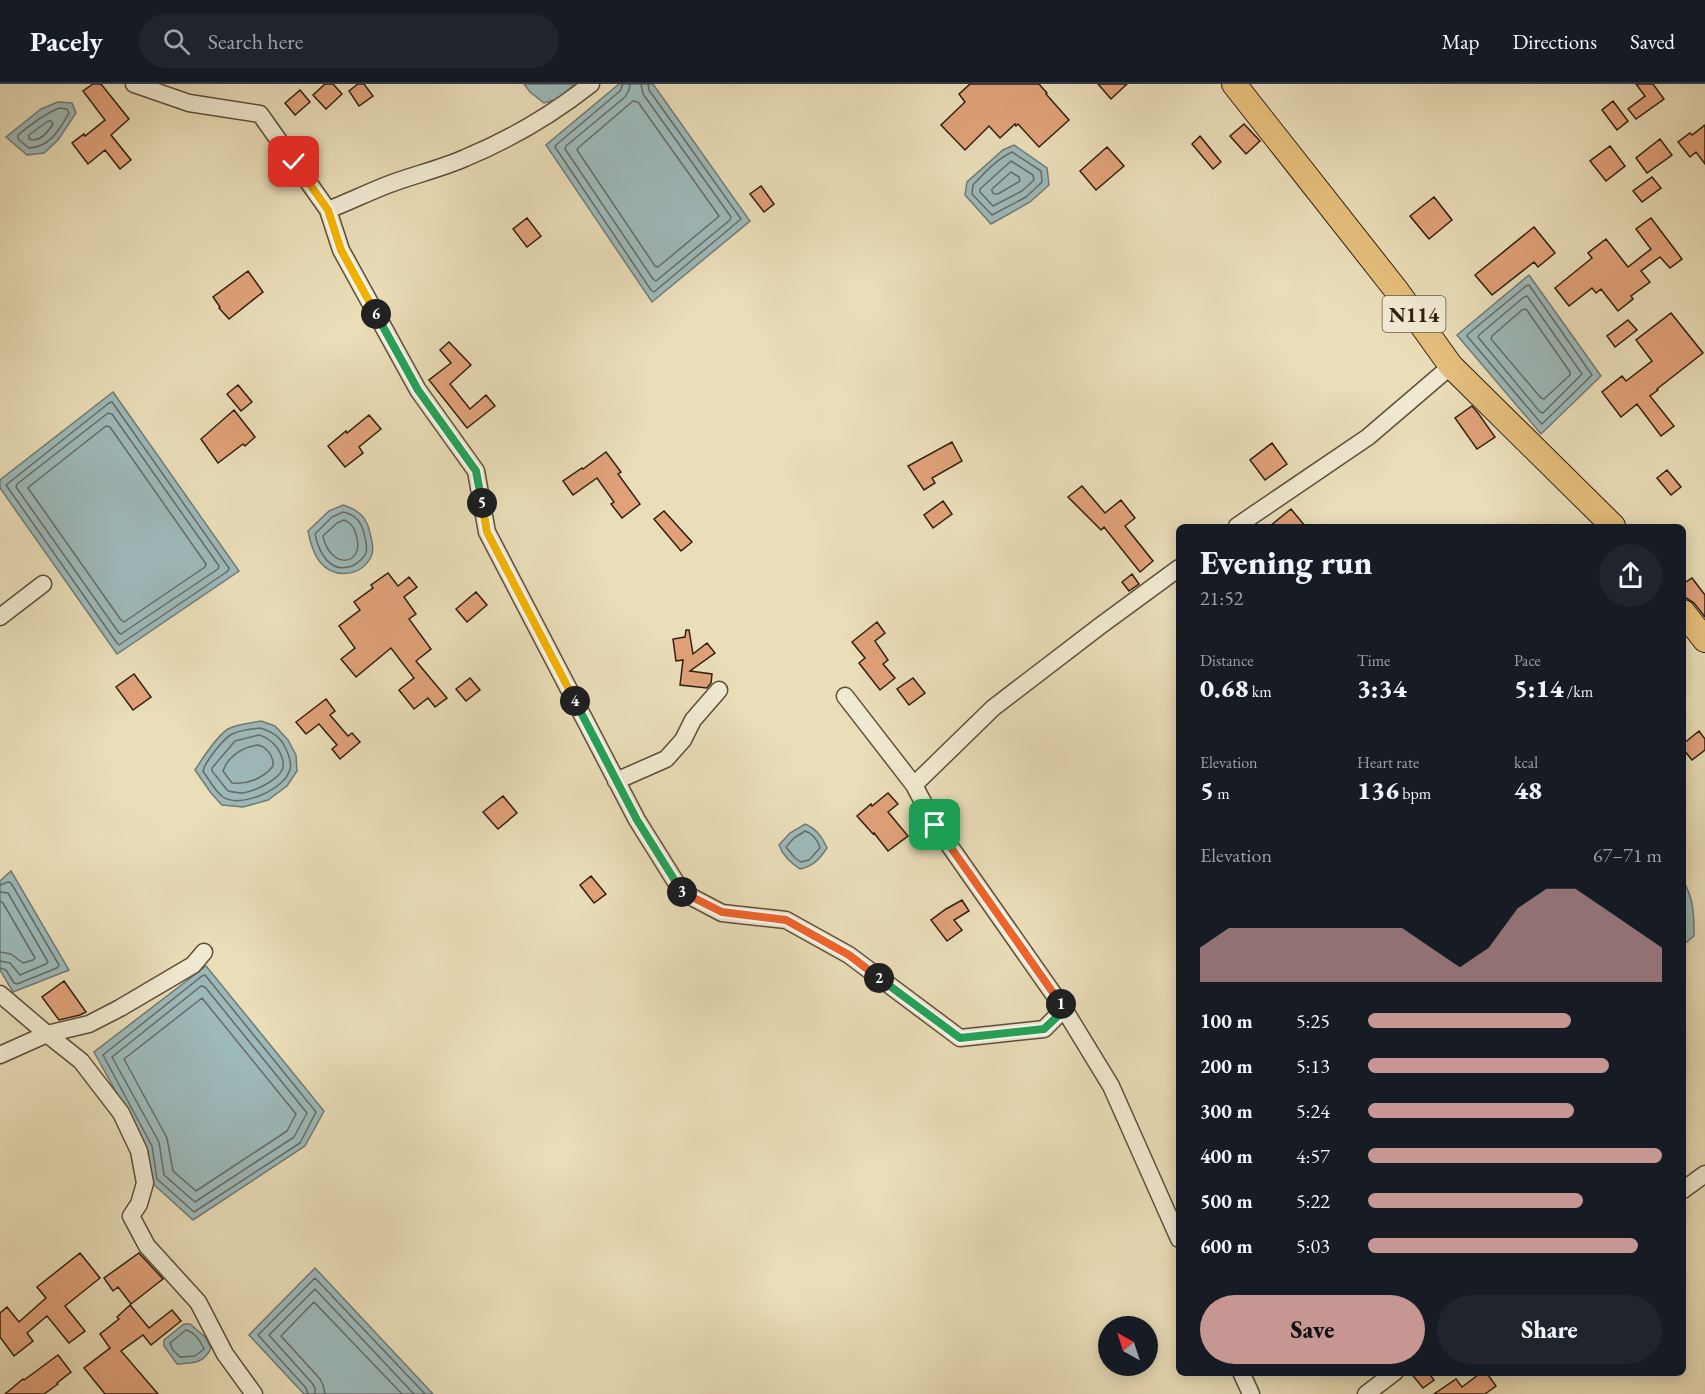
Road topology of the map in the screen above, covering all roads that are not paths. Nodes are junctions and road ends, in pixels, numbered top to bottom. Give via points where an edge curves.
1 (134, 84) edge
2 (591, 84) edge
3 (1234, 84) edge
4 (328, 210) junction
5 (1451, 366) junction
6 (1239, 524) edge
7 (1611, 524) edge
8 (1176, 570) edge
9 (43, 584) dead end
10 (1686, 616) edge
11 (0, 617) edge
12 (1705, 640) edge
13 (718, 690) dead end
14 (845, 696) dead end
15 (616, 781) junction
16 (914, 785) junction
17 (204, 952) dead end
18 (0, 994) edge
19 (1065, 1009) junction
20 (47, 1034) junction
21 (0, 1055) edge
22 (1705, 1174) edge
23 (1686, 1188) edge
24 (1176, 1232) edge
25 (1243, 1376) edge
26 (1390, 1376) edge
27 (254, 1394) edge
28 (1251, 1394) edge
29 (1366, 1394) edge

1 - 4 street via 189,104 260,114
2 - 4 street via 562,107 509,138 467,158
3 - 5 highway, N114
4 - 15 street via 341,250 418,390 476,471 487,532
5 - 6 street via 1368,437
5 - 7 highway, N114
8 - 16 street via 993,708
9 - 11 street
10 - 12 highway
13 - 15 street via 666,759
14 - 16 street
15 - 19 street via 682,892 722,912 786,920 849,955 960,1038 1044,1029
16 - 19 street via 935,825
17 - 20 street via 193,965 120,1008 88,1024
18 - 20 street
19 - 24 street via 1111,1086
20 - 21 street
20 - 27 street via 81,1061 121,1113 139,1151 145,1183 131,1216 147,1246 198,1302 225,1354
22 - 23 street
25 - 28 street
26 - 29 street

